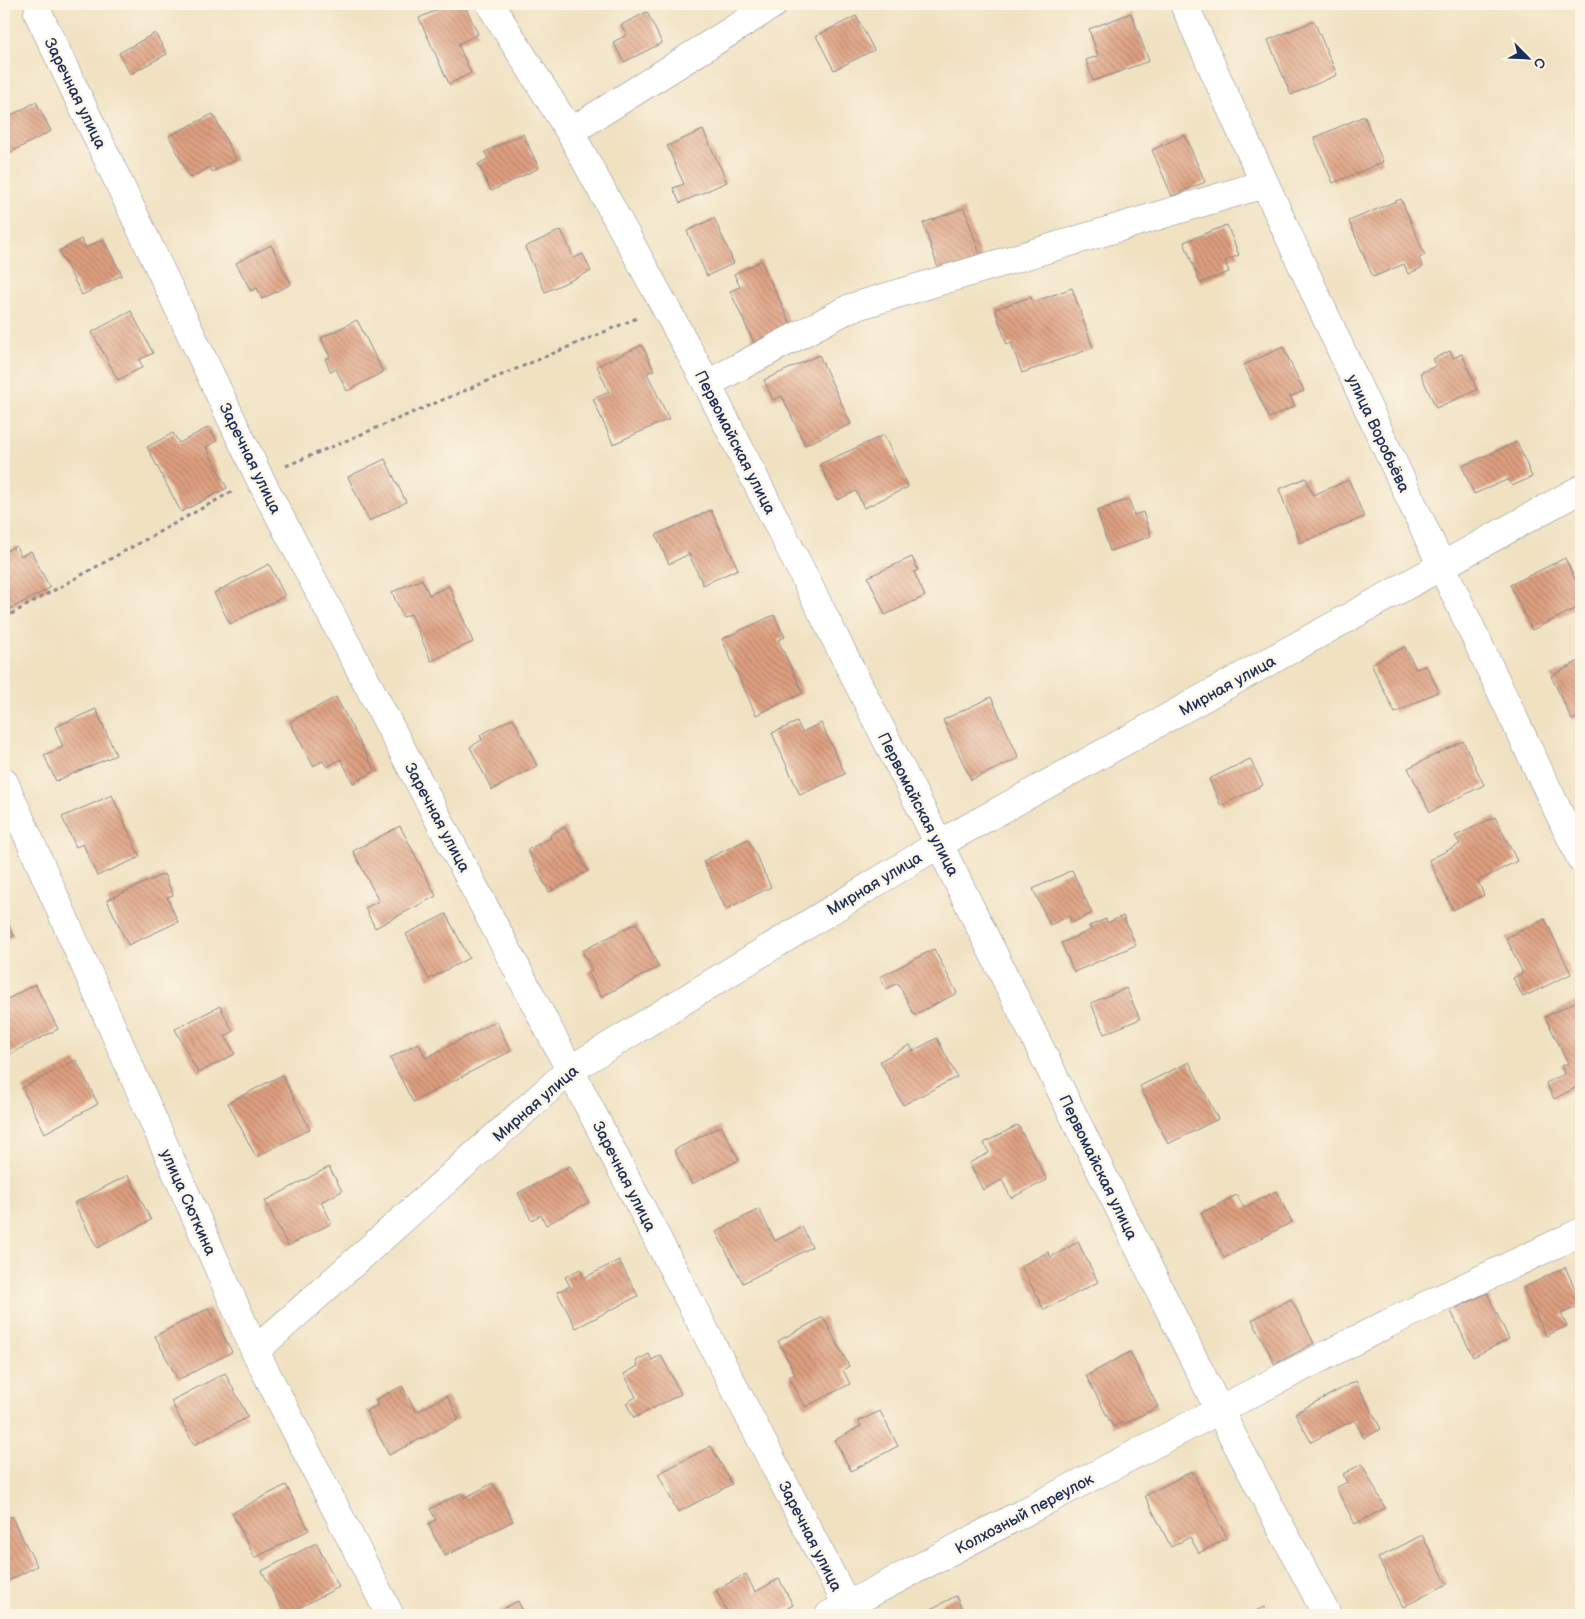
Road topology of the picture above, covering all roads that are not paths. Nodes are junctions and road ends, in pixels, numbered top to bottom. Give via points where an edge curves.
1 (490, 4) edge
2 (774, 4) edge
3 (1184, 4) edge
4 (38, 13) dead end
5 (570, 132) junction
6 (1264, 184) junction
7 (707, 384) junction
8 (1581, 489) edge
9 (1441, 567) junction
10 (4, 782) edge
11 (939, 844) junction
12 (1581, 859) edge
13 (570, 1070) junction
14 (1581, 1232) edge
15 (255, 1351) junction
16 (1219, 1410) junction
17 (843, 1612) edge
18 (390, 1615) edge
19 (1328, 1615) edge

1 - 5 street, Первомайская улица
2 - 5 street
3 - 6 street, улица Воробьёва
4 - 13 street, Заречная улица via 259,477
5 - 7 street, Первомайская улица
6 - 7 street via 850,308
6 - 9 street, улица Воробьёва
7 - 11 street, Первомайская улица
8 - 9 street, Мирная улица
9 - 11 street, Мирная улица
9 - 12 street, улица Воробьёва
10 - 15 street, улица Сюткина
11 - 13 street, Мирная улица
11 - 16 street, Первомайская улица
13 - 15 street, Мирная улица
13 - 17 street, Заречная улица
14 - 16 street, Колхозный переулок via 1387,1324
15 - 18 street, улица Сюткина
16 - 17 street, Колхозный переулок
16 - 19 street, Первомайская улица

